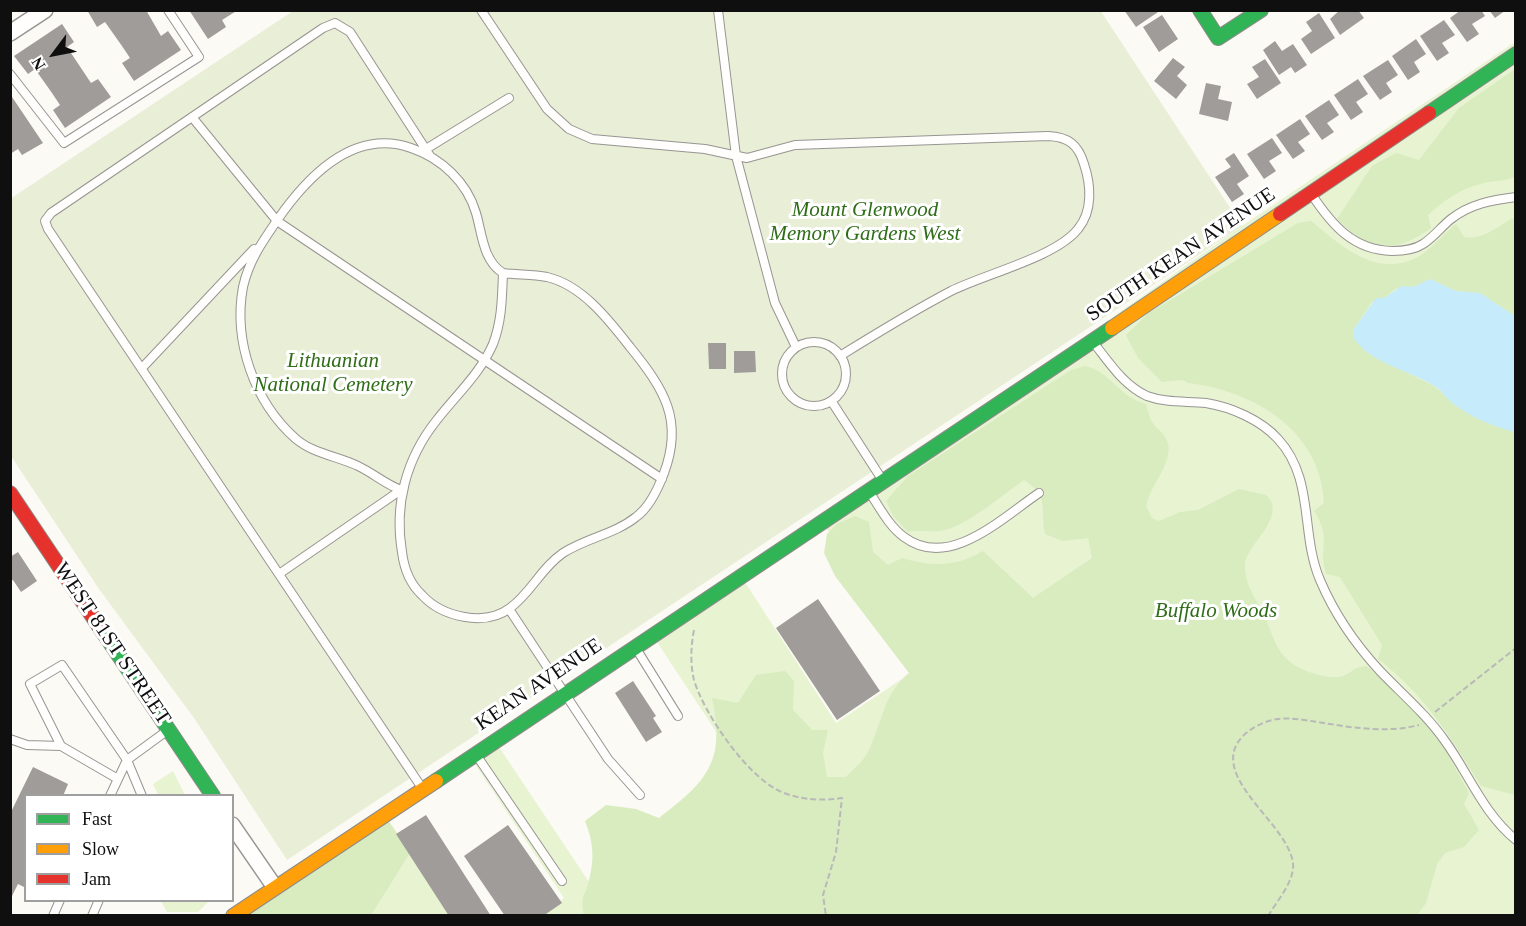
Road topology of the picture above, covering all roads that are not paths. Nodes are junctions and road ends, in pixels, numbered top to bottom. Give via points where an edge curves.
1 (45, 10) edge
2 (168, 10) edge
3 (481, 10) edge
4 (718, 10) edge
5 (1200, 10) edge
6 (1261, 10) edge
7 (10, 33) edge
8 (1515, 54) edge
9 (10, 74) edge
10 (509, 98) dead end
11 (192, 117) junction
12 (428, 153) junction
13 (736, 156) junction
14 (1311, 192) junction
15 (1515, 197) edge
16 (277, 221) junction
17 (260, 243) junction
18 (503, 273) junction
19 (1092, 340) junction
20 (796, 347) junction
21 (840, 356) junction
22 (485, 360) junction
23 (142, 368) junction
24 (832, 402) junction
25 (662, 479) junction
26 (883, 482) junction
27 (401, 490) junction
28 (870, 492) junction
29 (10, 493) edge
30 (1039, 493) dead end
31 (15, 510) edge
32 (279, 574) junction
33 (509, 609) junction
34 (635, 646) junction
35 (564, 694) junction
36 (678, 716) dead end
37 (168, 729) junction
38 (10, 739) edge
39 (61, 746) junction
40 (475, 753) junction
41 (127, 760) junction
42 (118, 779) junction
43 (422, 788) junction
44 (110, 794) edge
45 (142, 794) edge
46 (212, 794) edge
47 (640, 795) dead end
48 (234, 828) edge
49 (1515, 840) edge
50 (562, 881) dead end
51 (274, 886) junction
52 (233, 915) edge

1 - 7 street
2 - 9 lane via 199,57 64,143
3 - 13 lane via 525,79 568,129 611,143 693,148
4 - 13 lane
5 - 6 street via 1218,38
8 - 14 street, SOUTH KEAN AVENUE
10 - 12 lane
11 - 12 lane via 323,28 340,24 350,32
11 - 16 lane
11 - 23 lane via 45,220
12 - 16 lane via 399,144 349,151 314,175
12 - 18 lane via 449,170 470,198 484,247
13 - 20 lane via 775,303
13 - 21 lane via 754,158 795,145 1048,136 1068,139 1079,151 1090,192 1085,218 1072,236 1038,255 952,291
14 - 15 lane via 1336,228 1348,238 1385,250 1422,245 1463,211 1490,200
14 - 19 street, SOUTH KEAN AVENUE
16 - 17 lane
16 - 22 lane
17 - 23 lane
17 - 27 lane via 250,262 241,311 246,361 257,386 296,438
18 - 22 lane via 501,318
18 - 25 lane via 548,277 576,291 605,317 639,357 672,417 672,452
19 - 26 street, SOUTH KEAN AVENUE
19 - 49 lane via 1126,382 1146,395 1223,408 1255,421 1277,437 1301,478 1312,556 1329,597 1373,663 1427,719 1486,808
20 - 21 lane via 824,343
20 - 24 lane via 781,370 786,391 803,405 814,407
21 - 24 lane via 846,381
22 - 25 lane
22 - 27 lane via 425,437
23 - 32 lane
24 - 26 lane
25 - 33 lane via 646,509 637,517 556,558
26 - 28 street, SOUTH KEAN AVENUE
27 - 32 lane
27 - 33 lane via 402,553 406,570 420,594 436,606 460,615 485,618
28 - 30 lane via 904,538 943,549 968,540
28 - 34 street, KEAN AVENUE
29 - 31 street, WEST 81ST STREET
31 - 37 street, WEST 81ST STREET
32 - 43 lane
33 - 35 lane
34 - 35 street, KEAN AVENUE
34 - 36 lane
35 - 40 street, KEAN AVENUE
35 - 47 lane via 608,759
37 - 41 lane
37 - 46 street, WEST 81ST STREET
38 - 39 lane via 27,745
39 - 41 lane via 30,684 62,665
39 - 42 lane
40 - 43 street, KEAN AVENUE
40 - 50 lane
41 - 42 lane
41 - 45 lane
42 - 44 lane
43 - 51 street, KEAN AVENUE
48 - 51 street
51 - 52 street, KEAN AVENUE

